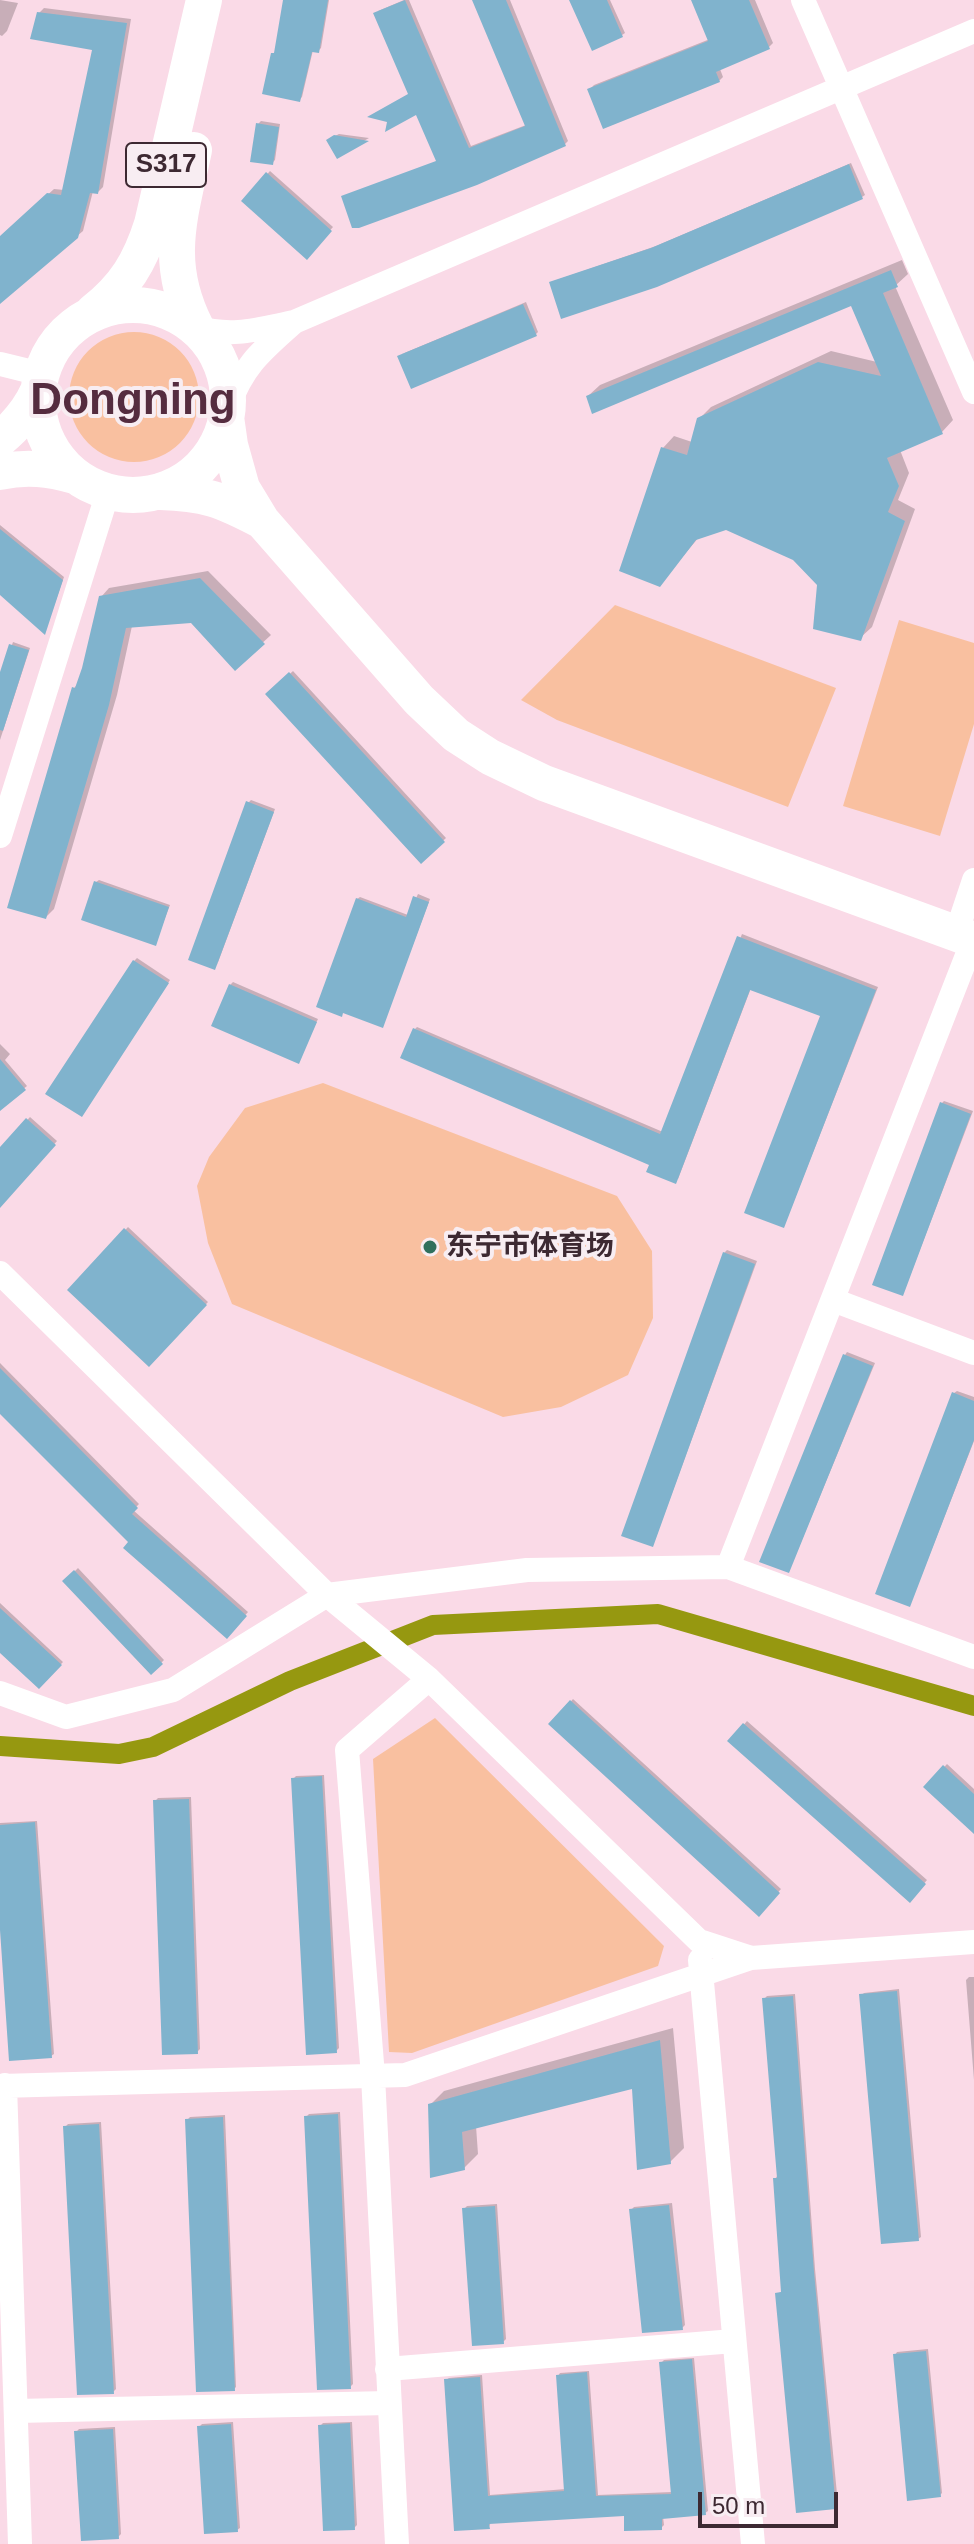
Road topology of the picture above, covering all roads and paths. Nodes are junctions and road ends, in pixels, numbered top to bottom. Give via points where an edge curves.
1 (803, 0) edge
2 (215, 1) edge
3 (974, 31) edge
4 (841, 88) junction
5 (93, 312) junction
6 (294, 322) junction
7 (196, 327) junction
8 (0, 364) edge
9 (40, 382) junction
10 (974, 392) edge
11 (228, 411) junction
12 (0, 439) edge
13 (0, 472) edge
14 (75, 476) junction
15 (108, 492) junction
16 (160, 492) junction
17 (262, 521) junction
18 (0, 836) edge
19 (974, 880) edge
20 (968, 938) edge
21 (0, 1273) edge
22 (833, 1300) junction
23 (974, 1353) edge
24 (728, 1567) junction
25 (327, 1595) junction
26 (974, 1657) edge
27 (425, 1676) junction
28 (0, 1693) edge
29 (699, 1941) junction
30 (974, 1942) edge
31 (751, 1958) junction
32 (701, 1975) junction
33 (373, 2076) junction
34 (3, 2086) edge
35 (734, 2341) junction
36 (387, 2369) junction
37 (389, 2403) junction
38 (16, 2411) junction
39 (20, 2544) edge
40 (397, 2544) edge
41 (753, 2544) edge

1 - 4 street
2 - 5 highway, S317 via 143,253 114,296
2 - 7 highway, S317 via 177,232 179,286
3 - 4 street
4 - 6 street
4 - 10 street
5 - 7 highway via 119,304 146,304 173,312
5 - 9 highway via 52,348
6 - 7 street via 217,334
6 - 11 street via 256,356 238,381
7 - 11 highway via 214,348 226,376
8 - 9 street
9 - 12 highway via 31,407
9 - 14 highway via 42,428 55,455
11 - 16 highway via 208,460 186,480
11 - 17 highway via 230,445 242,488
13 - 14 highway via 25,467
14 - 15 highway
15 - 16 highway
15 - 18 street
16 - 17 highway via 195,493
17 - 20 highway via 419,700 456,735 490,757 544,783
19 - 20 street
20 - 22 street
21 - 25 street
22 - 23 street
22 - 24 street
24 - 25 street via 527,1570
24 - 26 street
25 - 27 street
25 - 28 street via 173,1690 66,1717
27 - 29 street
27 - 33 street via 347,1750
29 - 31 street
29 - 32 street
30 - 31 street
31 - 32 street
32 - 33 street via 405,2075
32 - 35 street
33 - 34 street
33 - 36 street
34 - 38 street
35 - 36 street
35 - 41 street
36 - 37 street
37 - 38 street
37 - 40 street
38 - 39 street

